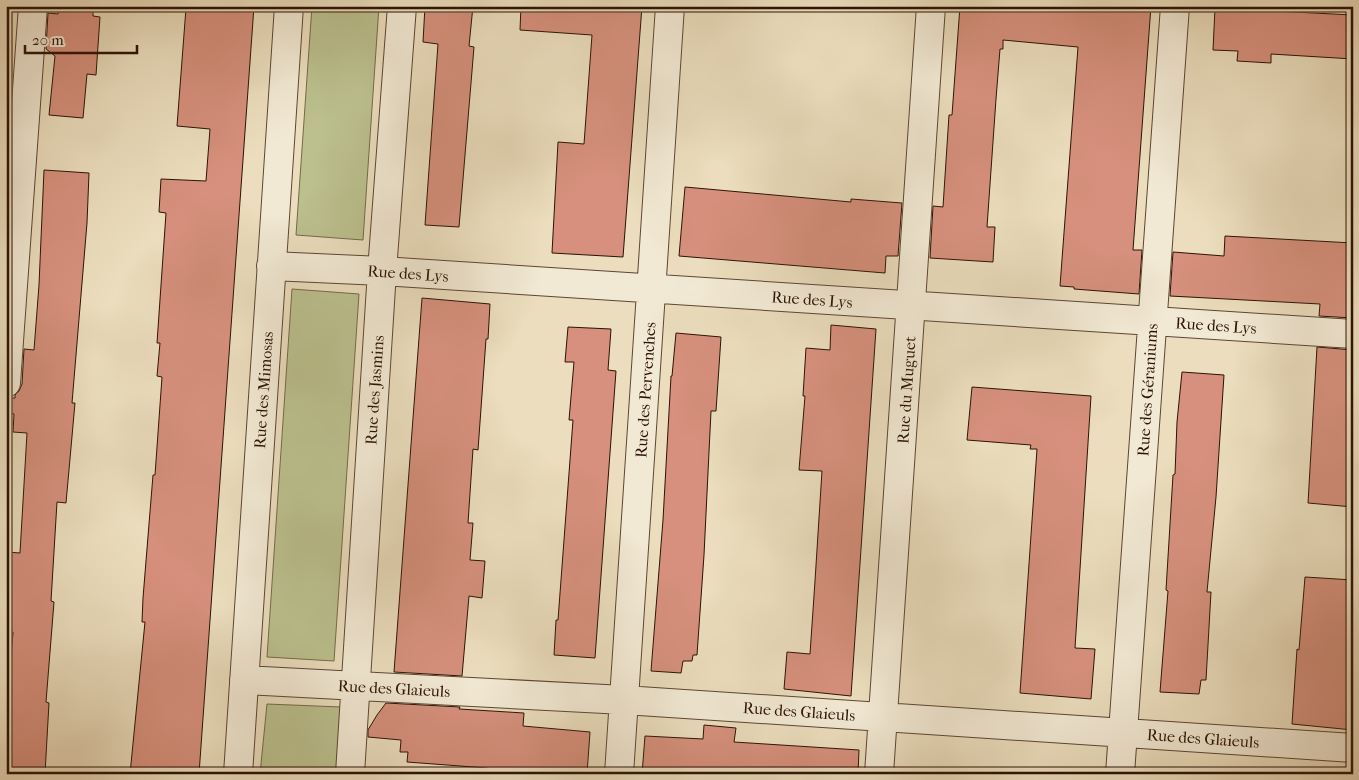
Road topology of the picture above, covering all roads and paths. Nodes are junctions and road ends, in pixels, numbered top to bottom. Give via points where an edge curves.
1 (33, 6) edge
2 (289, 6) edge
3 (402, 6) edge
4 (670, 6) edge
5 (931, 6) edge
6 (1175, 6) edge
7 (271, 266) junction
8 (382, 271) junction
9 (652, 289) junction
10 (911, 306) junction
11 (1152, 321) junction
12 (1353, 334) edge
13 (6, 383) edge
14 (244, 680) junction
15 (354, 685) junction
16 (624, 700) junction
17 (884, 716) junction
18 (1122, 732) junction
19 (1353, 748) edge
20 (238, 774) edge
21 (350, 774) edge
22 (619, 774) edge
23 (880, 774) edge
24 (1120, 774) edge

1 - 13 street
2 - 7 street, Rue des Mimosas
3 - 8 street, Rue des Jasmins
4 - 9 street, Rue des Pervenches
5 - 10 street, Rue du Muguet
6 - 11 street, Rue des Géraniums
7 - 8 street, Rue des Lys
7 - 14 street, Rue des Mimosas
8 - 9 street, Rue des Lys
8 - 15 street, Rue des Jasmins
9 - 10 street, Rue des Lys
9 - 16 street, Rue des Pervenches
10 - 11 street, Rue des Lys
10 - 17 street, Rue du Muguet
11 - 12 street, Rue des Lys
11 - 18 street, Rue des Géraniums
14 - 15 street, Rue des Glaieuls
14 - 20 street, Rue des Mimosas
15 - 16 street, Rue des Glaieuls
15 - 21 street, Rue des Jasmins
16 - 17 street, Rue des Glaieuls
16 - 22 street, Rue des Pervenches
17 - 18 street, Rue des Glaieuls
17 - 23 street, Rue du Muguet
18 - 19 street, Rue des Glaieuls
18 - 24 street, Rue des Géraniums

